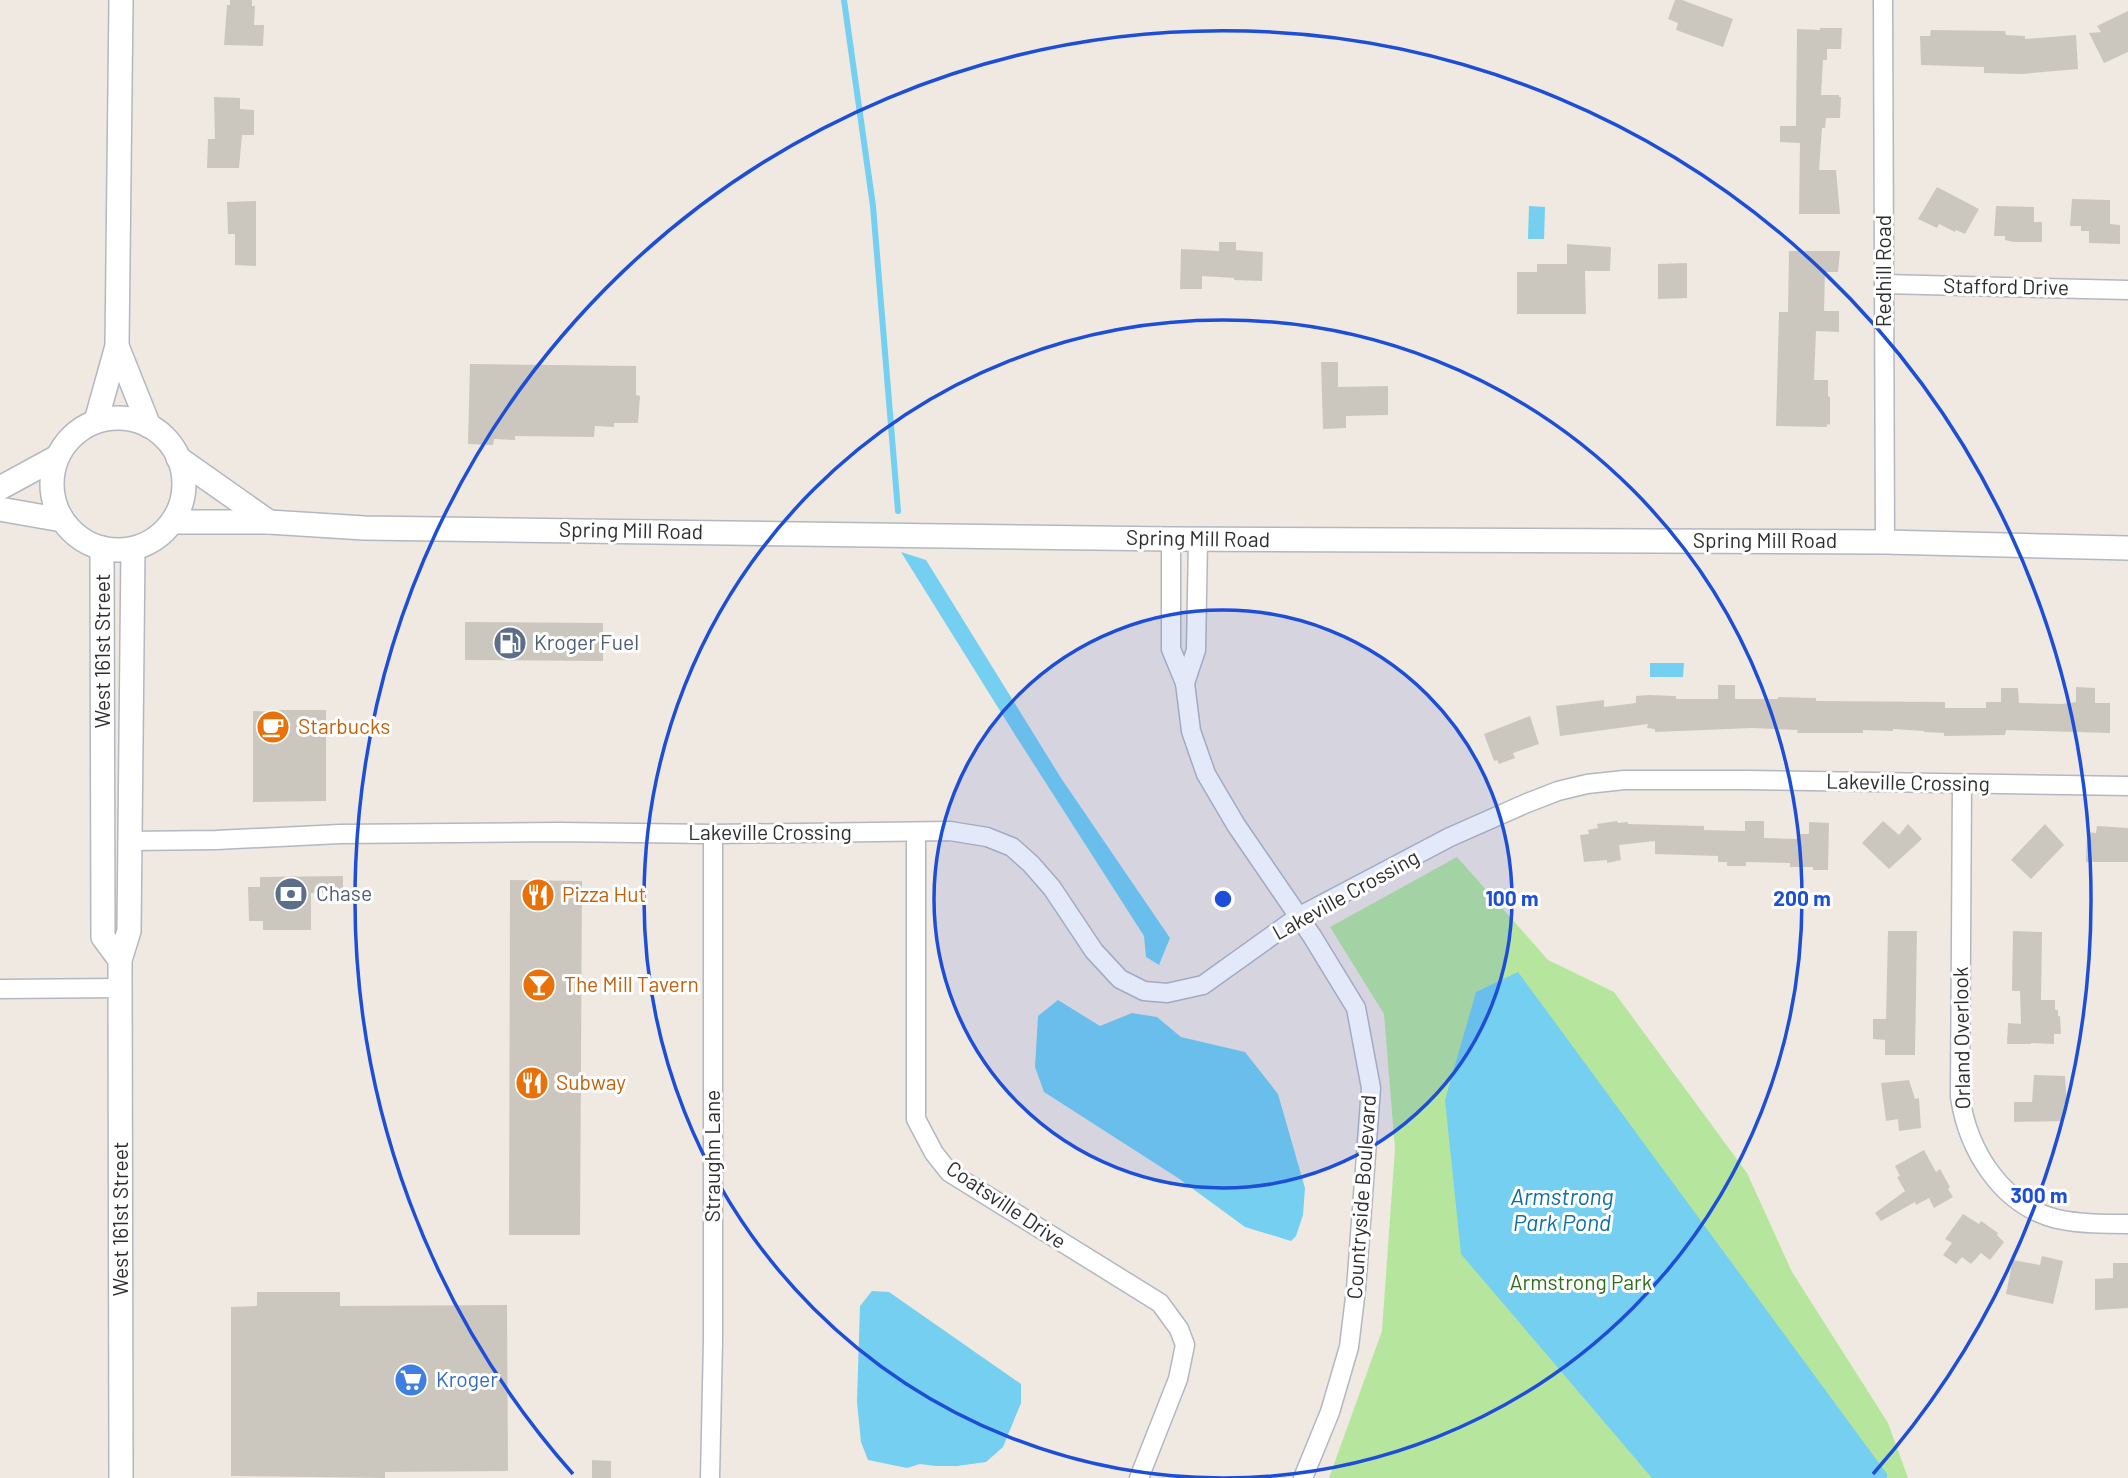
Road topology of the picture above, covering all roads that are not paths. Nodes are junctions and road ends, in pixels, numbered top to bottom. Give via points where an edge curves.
1 (121, 0) edge
2 (1883, 0) edge
3 (1884, 284) junction
4 (2128, 290) edge
5 (117, 346) junction
6 (96, 421) junction
7 (149, 426) junction
8 (57, 457) junction
9 (178, 458) junction
10 (0, 488) edge
11 (0, 509) edge
12 (62, 520) junction
13 (172, 522) junction
14 (269, 523) junction
15 (1171, 539) junction
16 (1198, 539) junction
17 (1885, 541) junction
18 (102, 548) junction
19 (2128, 548) edge
20 (132, 549) junction
21 (1185, 683) junction
22 (1962, 785) junction
23 (2128, 786) edge
24 (916, 832) junction
25 (713, 834) junction
26 (130, 841) junction
27 (1298, 917) junction
28 (120, 960) junction
29 (120, 988) junction
30 (0, 989) edge
31 (2128, 1224) edge
32 (121, 1478) edge
33 (710, 1478) edge
34 (1139, 1478) edge
35 (1303, 1478) edge

1 - 5 street
2 - 3 street, Redhill Road
3 - 4 street, Stafford Drive
3 - 17 street, Redhill Road
5 - 6 street
5 - 7 street
6 - 7 street via 132,419
6 - 8 street via 80,429
7 - 9 street via 167,439
8 - 10 street
8 - 12 street via 51,478 53,500
9 - 13 street via 184,480
9 - 14 street
11 - 12 street
12 - 18 street via 76,536
13 - 14 street, Spring Mill Road
13 - 20 street via 148,543
14 - 15 street, Spring Mill Road
15 - 16 street, Spring Mill Road
15 - 21 street, Countryside Boulevard via 1171,649
16 - 17 street, Spring Mill Road
16 - 21 street via 1196,650
17 - 19 street, Spring Mill Road
18 - 20 street
18 - 28 street, West 161st Street via 103,937
20 - 26 street, West 161st Street
21 - 27 street, Countryside Boulevard via 1191,731 1206,774
22 - 23 street, Lakeville Crossing
22 - 27 street, Lakeville Crossing via 1747,780 1587,784 1558,791 1450,837
22 - 31 street, Orland Overlook via 1959,1097 1963,1116 1983,1164 2003,1188 2030,1207 2080,1223
24 - 25 street, Lakeville Crossing
24 - 27 street, Lakeville Crossing via 950,831 1012,847 1052,888 1094,951 1120,979 1144,991 1167,993 1203,985
24 - 34 street, Coatsville Drive via 916,1119 949,1172 1160,1303 1179,1329 1185,1345 1178,1380
25 - 26 street, Lakeville Crossing via 340,834
25 - 33 street, Straughn Lane
26 - 28 street, West 161st Street via 129,931
27 - 35 street, Countryside Boulevard via 1356,1008 1371,1088 1349,1347
28 - 29 street, West 161st Street
29 - 30 street
29 - 32 street, West 161st Street

